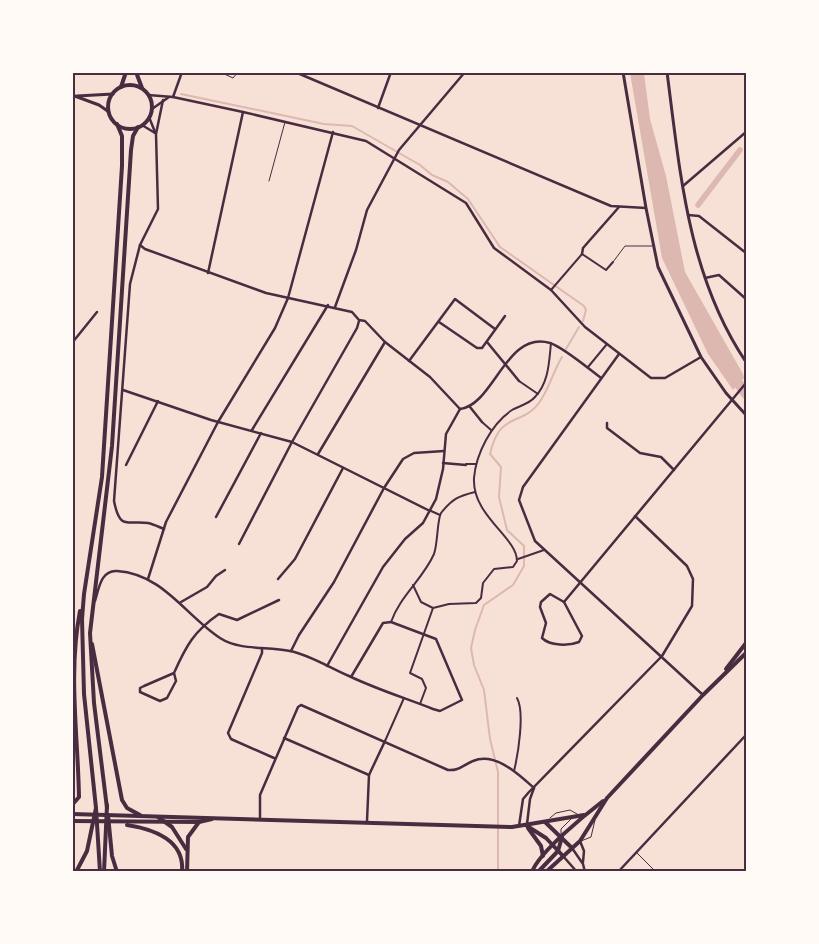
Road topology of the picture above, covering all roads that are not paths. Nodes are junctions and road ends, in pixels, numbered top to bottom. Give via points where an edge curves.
1 (126, 72) edge
2 (136, 72) edge
3 (182, 72) edge
4 (220, 72) edge
5 (238, 72) edge
6 (295, 72) edge
7 (391, 72) edge
8 (465, 72) edge
9 (623, 72) edge
10 (666, 72) edge
11 (120, 88) junction
12 (142, 88) junction
13 (113, 94) junction
14 (74, 95) edge
15 (148, 95) junction
16 (171, 97) junction
17 (163, 100) junction
18 (378, 108) junction
19 (152, 109) junction
20 (110, 112) junction
21 (243, 112) junction
22 (149, 117) junction
23 (286, 121) junction
24 (118, 124) junction
25 (420, 125) junction
26 (140, 126) junction
27 (333, 132) junction
28 (746, 132) edge
29 (156, 134) junction
30 (395, 157) junction
31 (269, 181) dead end
32 (683, 186) junction
33 (619, 207) junction
34 (646, 208) junction
35 (688, 214) junction
36 (140, 245) junction
37 (653, 246) junction
38 (746, 253) edge
39 (582, 254) junction
40 (613, 262) joint
41 (208, 273) junction
42 (704, 278) junction
43 (552, 289) junction
44 (288, 298) junction
45 (746, 299) edge
46 (328, 305) junction
47 (335, 307) junction
48 (97, 312) dead end
49 (505, 316) dead end
50 (359, 320) junction
51 (438, 322) junction
52 (495, 329) junction
53 (385, 342) junction
54 (487, 342) junction
55 (72, 343) edge
56 (551, 343) junction
57 (607, 344) junction
58 (619, 354) junction
59 (702, 357) junction
60 (409, 362) junction
61 (746, 362) edge
62 (505, 364) junction
63 (588, 368) junction
64 (600, 378) junction
65 (519, 381) joint
66 (746, 383) edge
67 (123, 390) junction
68 (538, 394) junction
69 (158, 401) junction
70 (732, 401) junction
71 (470, 406) junction
72 (460, 409) junction
73 (746, 415) edge
74 (218, 422) junction
75 (482, 422) joint
76 (607, 423) dead end
77 (252, 430) junction
78 (491, 430) junction
79 (261, 433) junction
80 (292, 442) junction
81 (444, 451) junction
82 (318, 454) junction
83 (444, 463) junction
84 (126, 464) dead end
85 (476, 464) junction
86 (466, 465) joint
87 (344, 468) junction
88 (674, 470) junction
89 (384, 488) junction
90 (476, 491) junction
91 (430, 511) junction
92 (440, 515) junction
93 (635, 516) junction
94 (216, 517) dead end
95 (164, 529) junction
96 (239, 544) dead end
97 (544, 550) junction
98 (519, 558) junction
99 (225, 570) dead end
100 (278, 579) dead end
101 (148, 580) junction
102 (580, 582) junction
103 (413, 585) junction
104 (84, 594) junction
105 (279, 600) dead end
106 (564, 602) junction
107 (180, 603) junction
108 (433, 608) junction
109 (92, 614) junction
110 (391, 622) junction
111 (202, 625) junction
112 (90, 633) junction
113 (424, 635) junction
114 (746, 643) edge
115 (262, 648) junction
116 (291, 651) junction
117 (746, 653) edge
118 (662, 656) junction
119 (326, 666) junction
120 (174, 673) junction
121 (351, 677) junction
122 (721, 677) junction
123 (703, 695) junction
124 (404, 698) junction
125 (517, 698) dead end
126 (420, 704) junction
127 (746, 735) edge
128 (284, 738) junction
129 (385, 742) junction
130 (275, 759) junction
131 (514, 771) junction
132 (369, 774) junction
133 (534, 788) junction
134 (607, 798) junction
135 (72, 805) edge
136 (106, 805) junction
137 (96, 808) junction
138 (72, 814) edge
139 (578, 815) junction
140 (584, 815) junction
141 (595, 815) junction
142 (142, 816) junction
143 (158, 817) junction
144 (214, 819) junction
145 (260, 819) junction
146 (72, 821) edge
147 (167, 822) junction
148 (199, 822) junction
149 (367, 822) junction
150 (545, 822) junction
151 (118, 823) junction
152 (519, 826) junction
153 (527, 826) junction
154 (562, 837) junction
155 (580, 841) junction
156 (553, 845) junction
157 (572, 848) junction
158 (187, 850) junction
159 (558, 851) junction
160 (636, 852) junction
161 (563, 856) junction
162 (543, 857) junction
163 (583, 864) junction
164 (76, 872) edge
165 (100, 872) edge
166 (104, 872) edge
167 (117, 872) edge
168 (182, 872) edge
169 (187, 872) edge
170 (532, 872) edge
171 (538, 872) edge
172 (546, 872) edge
173 (577, 872) edge
174 (585, 872) edge
175 (618, 872) edge
176 (656, 872) edge

1 - 11 main road
2 - 12 main road
3 - 16 street
4 - 5 lane via 233,78
6 - 18 street
7 - 18 street
8 - 25 street
9 - 34 main road
10 - 32 main road
11 - 12 main road via 132,85
11 - 13 main road
12 - 15 main road
13 - 14 main road
13 - 20 main road
14 - 20 main road
15 - 16 street
15 - 19 main road
16 - 17 street
16 - 21 street
17 - 19 street
17 - 29 street
18 - 25 street
19 - 22 main road
20 - 24 main road
21 - 23 street
21 - 41 street
22 - 26 main road
22 - 29 street
23 - 27 street
23 - 31 lane
24 - 26 main road via 128,128
24 - 104 main road via 122,136 122,166 105,443 99,505
25 - 30 street
25 - 33 street
26 - 29 street via 149,127
26 - 109 main road via 133,136 131,150 112,446
27 - 30 street via 366,141
27 - 44 street
28 - 32 street
29 - 36 street via 158,209
30 - 43 street via 466,203 494,248
30 - 47 street via 367,210
32 - 35 main road
33 - 34 street
33 - 39 street via 583,248
34 - 37 main road
35 - 38 street via 699,216
35 - 42 main road
36 - 41 street
36 - 67 street via 130,284
37 - 40 lane via 626,246
37 - 59 main road via 658,267
39 - 40 street via 606,270
39 - 43 street
41 - 44 street
42 - 45 street via 719,275
42 - 61 main road
43 - 57 street via 585,327
44 - 46 street
44 - 74 street via 275,328
46 - 47 street
46 - 77 street
47 - 50 street via 352,312
48 - 55 street
49 - 52 street
50 - 53 street via 367,323
50 - 80 street
51 - 52 street via 455,300
51 - 54 street via 477,348 482,348
51 - 60 street
52 - 54 street
53 - 60 street
53 - 82 street
54 - 62 street
56 - 62 street via 534,342 525,346
56 - 63 street
56 - 68 street via 549,370
57 - 58 street
57 - 63 street
58 - 59 street via 658,380
58 - 64 street
59 - 70 main road
60 - 72 street via 430,377
62 - 65 street
62 - 71 street
63 - 64 street
64 - 97 street via 518,496 532,538
65 - 68 street
66 - 70 street
67 - 69 street
67 - 95 street via 116,510 126,523 148,523
68 - 78 street via 509,412
69 - 74 street
69 - 84 street
70 - 73 main road
70 - 88 street
71 - 72 street
71 - 75 street
72 - 81 street via 449,425
74 - 77 street
74 - 95 street
75 - 78 street
76 - 88 street via 607,428 628,446 640,453 660,457
77 - 79 street
78 - 85 street
79 - 80 street
79 - 94 street
80 - 82 street
80 - 96 street
81 - 83 street
81 - 89 street via 407,455
82 - 87 street
83 - 86 street
83 - 91 street via 441,485
85 - 86 street
85 - 90 street
87 - 89 street
87 - 100 street via 295,559
88 - 93 street
89 - 91 street
89 - 116 street via 334,582
90 - 92 street via 459,495
90 - 98 street via 488,518
91 - 92 street
91 - 119 street via 383,567
92 - 103 street via 433,555
93 - 102 street
93 - 118 street via 687,566 693,579 692,606
95 - 101 street
97 - 98 street
97 - 102 street
98 - 108 street via 513,567 498,568 488,575 481,598 476,603
99 - 107 street via 208,587
101 - 107 street
101 - 109 street via 111,571 103,576
102 - 106 street
102 - 118 street
103 - 108 street via 421,602
103 - 110 street via 399,603
104 - 135 main road via 77,630 74,687 79,797
104 - 137 main road via 82,672
105 - 111 street via 237,620 219,614
106 - 106 street via 550,594 541,602 546,624 542,638 546,642 571,645 581,640 582,636
107 - 111 street
108 - 113 street
109 - 112 main road
110 - 113 street
110 - 121 street via 383,623
111 - 115 street via 234,644
111 - 120 street via 187,644
112 - 136 main road via 94,703
112 - 142 main road via 122,800 127,808
113 - 126 street via 410,673 422,679 426,688
113 - 126 street via 436,640 462,700 440,711
114 - 122 main road
115 - 116 street
115 - 130 street via 228,733 231,739
116 - 119 street
117 - 122 main road
118 - 123 street
118 - 133 street
119 - 121 street
120 - 120 street via 140,688 140,692 160,701 167,698 176,681
121 - 124 street
122 - 123 main road
123 - 134 main road
124 - 126 street
124 - 129 street
125 - 131 street via 521,709
127 - 160 street
128 - 129 street via 298,707 304,705
128 - 130 street
128 - 132 street
129 - 131 street via 448,770 458,770 477,759 498,762
129 - 132 street
130 - 145 street via 260,795
131 - 133 street
132 - 149 street
133 - 152 street via 523,799
133 - 153 street
134 - 140 main road
134 - 141 main road
136 - 166 main road
136 - 167 main road
137 - 164 main road via 87,851
137 - 165 main road
138 - 142 main road
139 - 140 main road
139 - 150 main road
139 - 154 lane via 561,828
140 - 154 main road
141 - 155 main road
141 - 155 lane via 591,837
142 - 143 main road
143 - 144 main road
143 - 147 main road
144 - 145 main road
144 - 148 main road
145 - 149 main road
146 - 151 main road
147 - 148 main road
147 - 151 main road
147 - 158 main road via 180,835
148 - 158 main road via 188,837
149 - 152 main road
150 - 153 main road
150 - 154 main road
151 - 168 main road via 153,830 164,837 179,854
152 - 153 main road
153 - 156 main road
153 - 162 main road via 541,846
154 - 156 main road
154 - 157 main road
154 - 159 main road
155 - 157 main road
155 - 163 street via 584,851
156 - 159 main road
156 - 162 main road
157 - 161 main road
157 - 163 street
158 - 169 main road
159 - 161 main road
159 - 171 main road
160 - 175 street
160 - 176 lane
161 - 172 main road
161 - 173 street
162 - 170 main road
163 - 174 street

